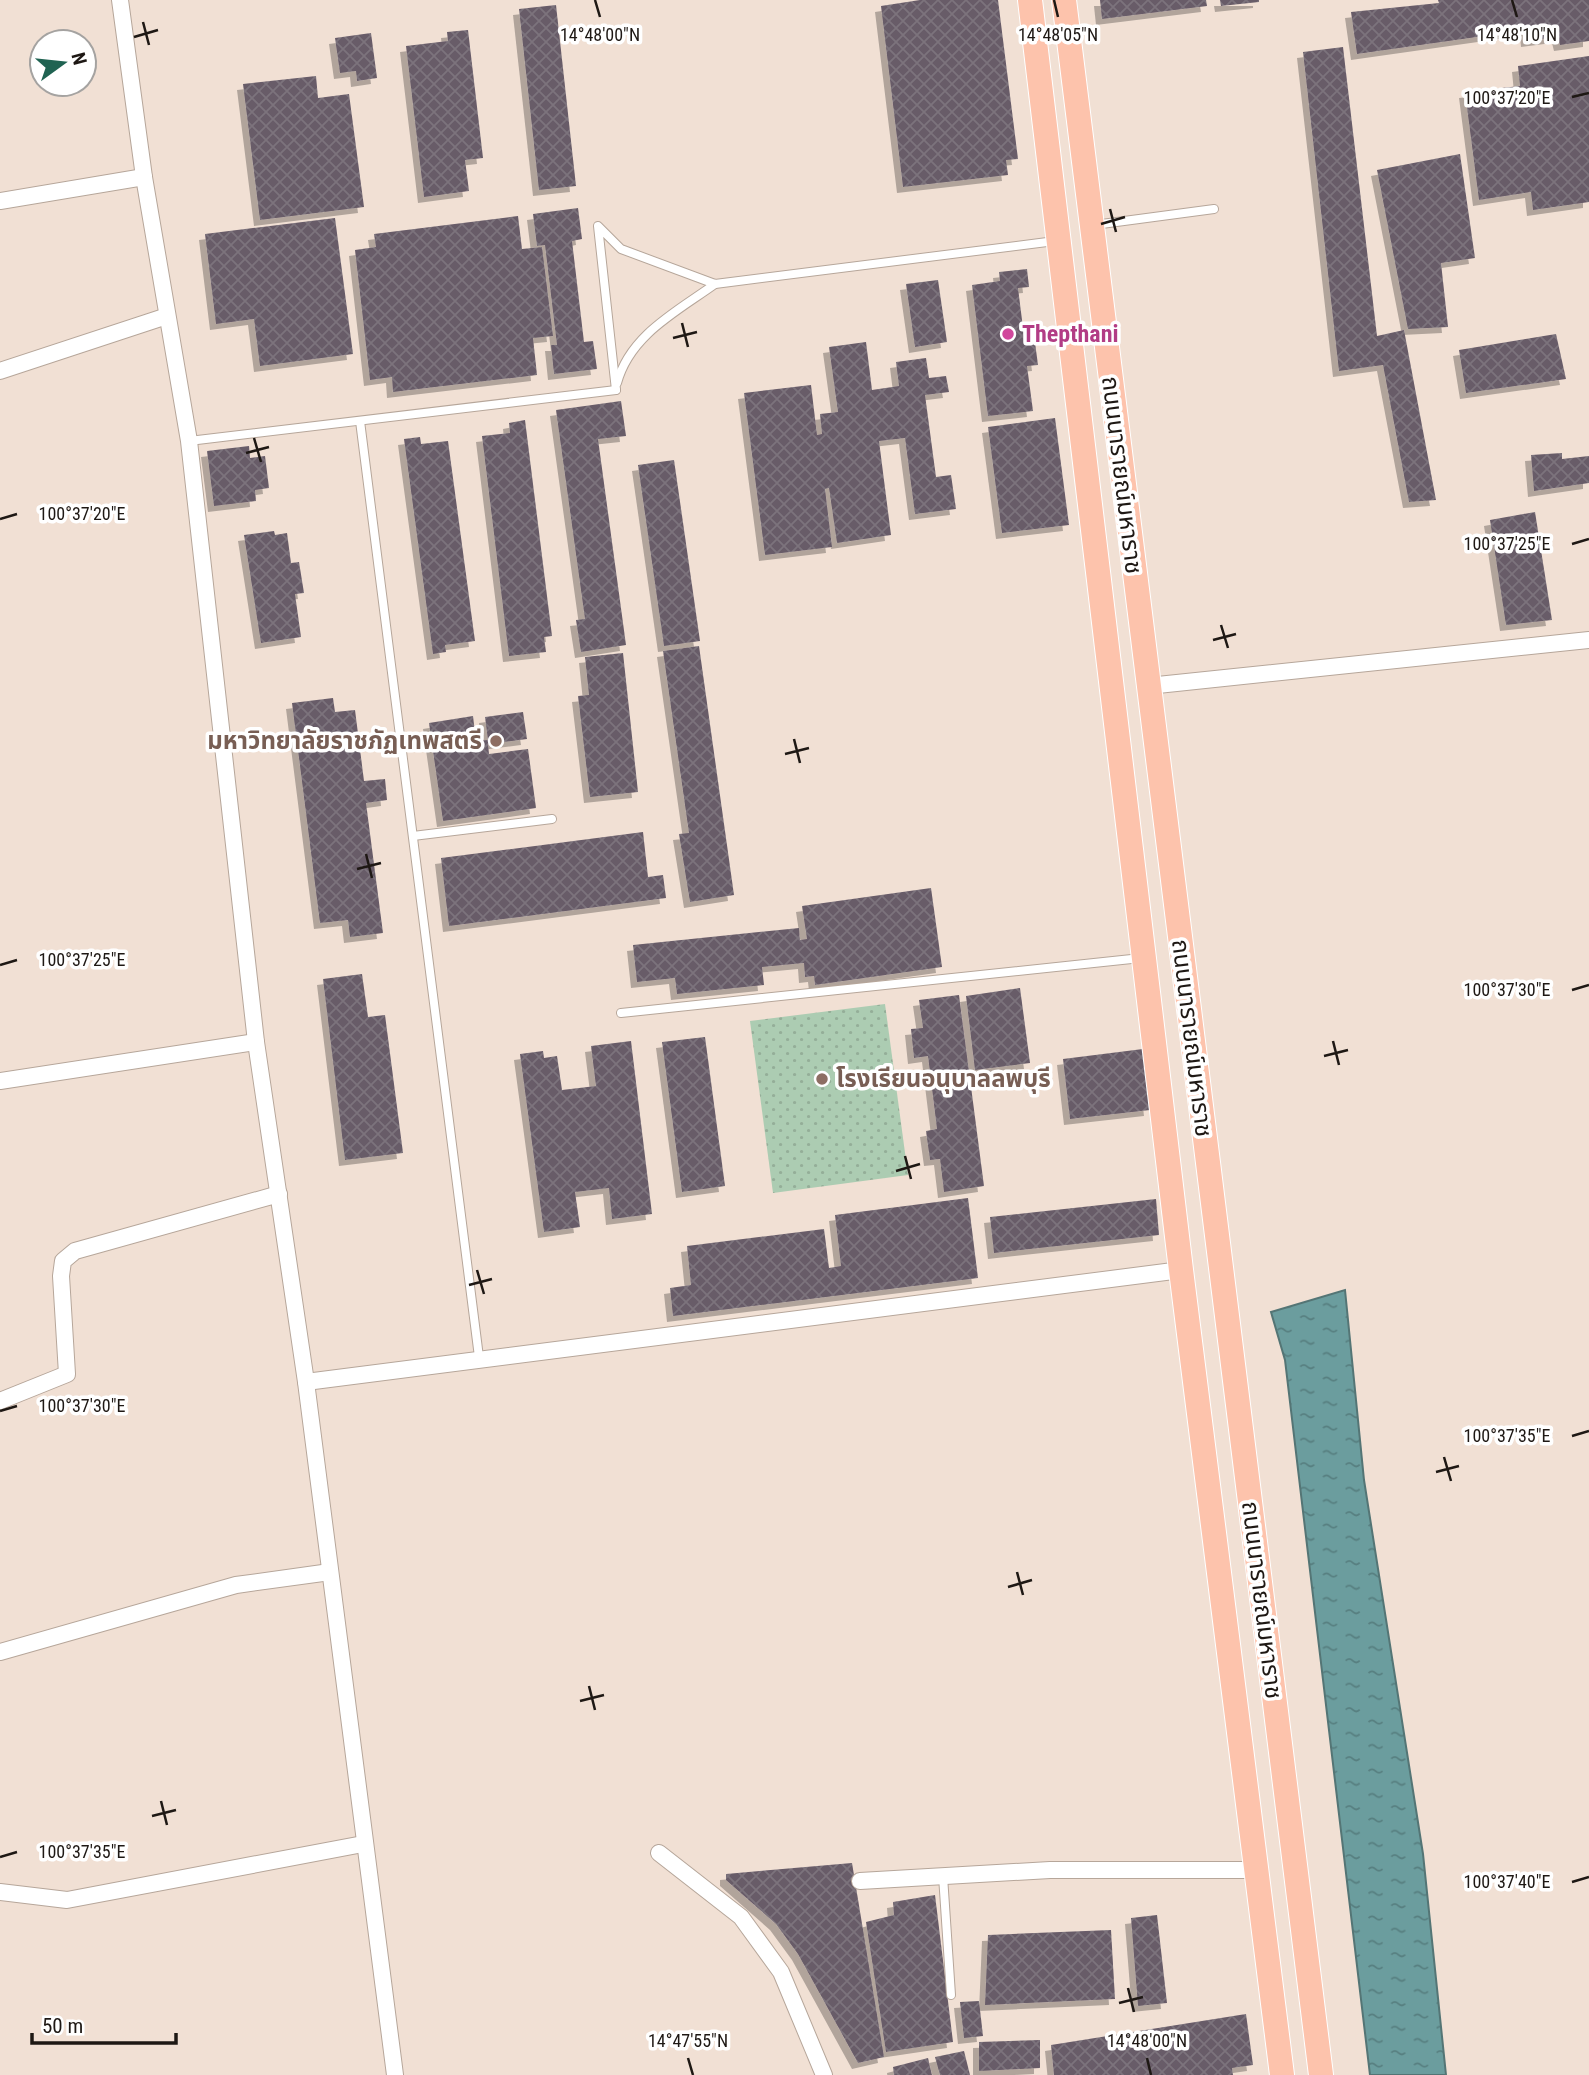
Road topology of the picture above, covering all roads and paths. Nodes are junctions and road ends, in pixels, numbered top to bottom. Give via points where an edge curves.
1 (120, 0) edge
2 (1030, 0) edge
3 (1064, 0) edge
4 (144, 177) junction
5 (0, 201) edge
6 (1214, 209) dead end
7 (1091, 225) junction
8 (1060, 240) junction
9 (715, 284) junction
10 (167, 316) junction
11 (0, 371) edge
12 (616, 390) junction
13 (360, 421) junction
14 (188, 441) junction
15 (1589, 640) edge
16 (1148, 686) junction
17 (552, 819) dead end
18 (412, 836) junction
19 (1144, 957) junction
20 (621, 1013) dead end
21 (256, 1042) junction
22 (0, 1081) edge
23 (279, 1194) junction
24 (1181, 1270) junction
25 (479, 1357) junction
26 (306, 1382) junction
27 (0, 1401) edge
28 (330, 1572) junction
29 (0, 1653) edge
30 (363, 1843) junction
31 (659, 1853) dead end
32 (1256, 1870) junction
33 (943, 1876) junction
34 (860, 1881) dead end
35 (0, 1892) edge
36 (951, 1995) dead end
37 (395, 2075) edge
38 (824, 2075) edge
39 (1282, 2075) edge
40 (1321, 2075) edge

1 - 4 street
2 - 8 main road, ถนนนารายณ์มหาราช
3 - 7 main road, ถนนนารายณ์มหาราช
4 - 5 street
4 - 10 street
6 - 7 lane
7 - 16 main road, ถนนนารายณ์มหาราช
8 - 9 lane
8 - 19 main road, ถนนนารายณ์มหาราช
9 - 12 lane via 639,340 622,364
9 - 12 lane via 621,249 598,226
10 - 11 street
10 - 14 street
12 - 13 lane
13 - 14 lane
13 - 18 lane
14 - 21 street
15 - 16 street
16 - 40 main road, ถนนนารายณ์มหาราช
17 - 18 lane
18 - 25 lane
19 - 20 lane
19 - 24 main road, ถนนนารายณ์มหาราช
21 - 22 street
21 - 23 street
23 - 26 street
23 - 27 street via 75,1251 63,1261 61,1276 66,1374
24 - 25 street
24 - 32 main road, ถนนนารายณ์มหาราช
25 - 26 street
26 - 28 street
28 - 29 street via 236,1585
28 - 30 street
30 - 35 street via 67,1900
30 - 37 street
31 - 38 street via 741,1917 781,1972
32 - 33 street via 1050,1870
32 - 39 main road, ถนนนารายณ์มหาราช
33 - 34 street
33 - 36 lane

